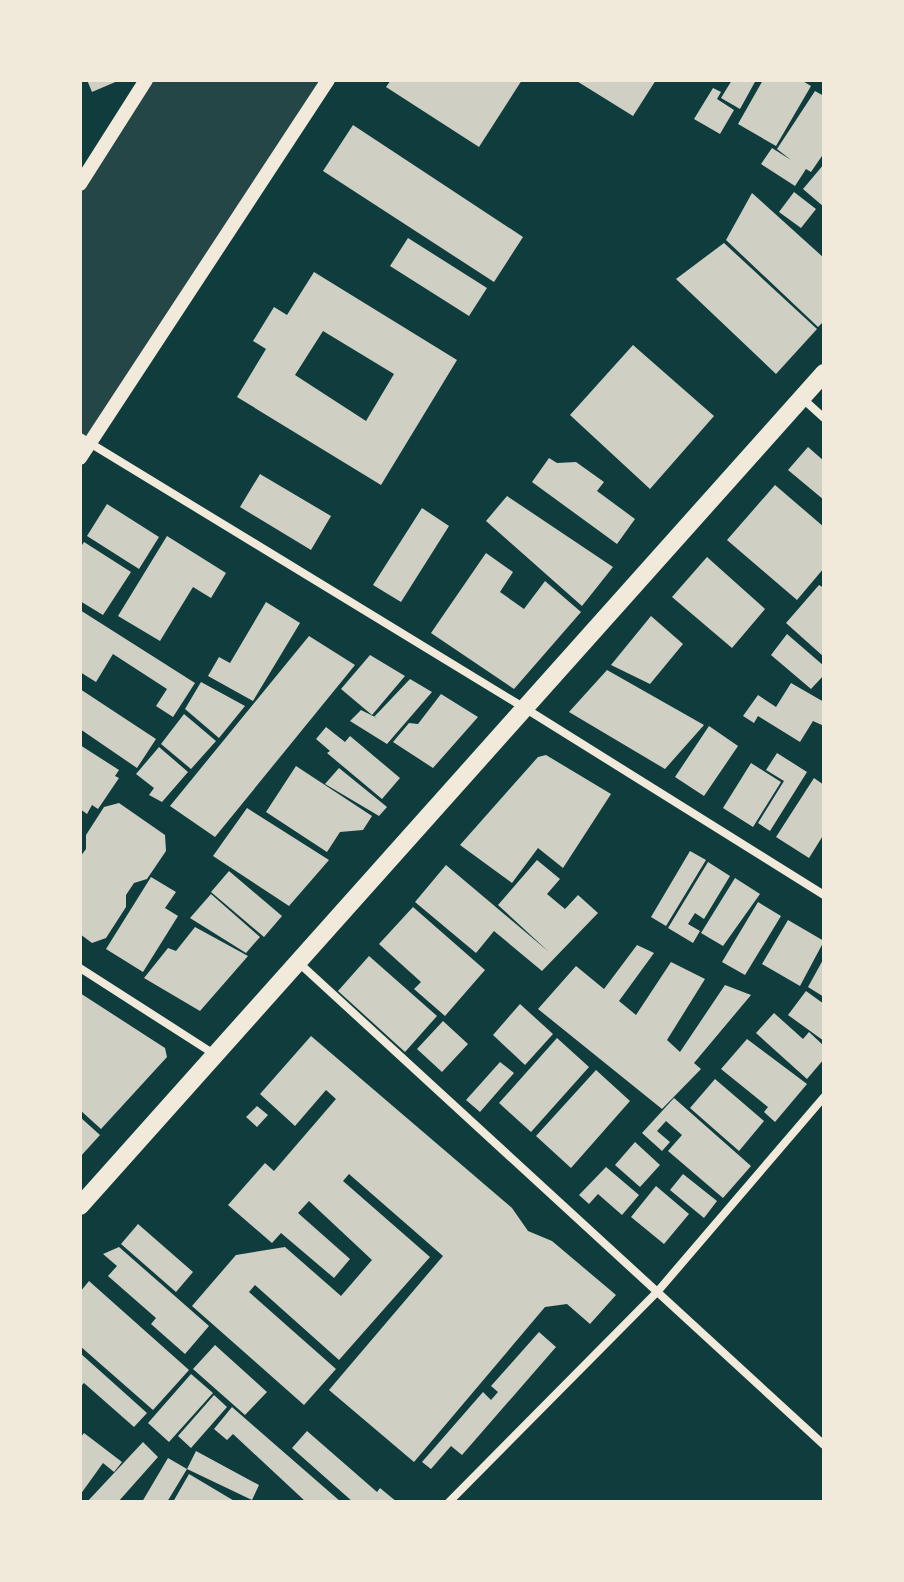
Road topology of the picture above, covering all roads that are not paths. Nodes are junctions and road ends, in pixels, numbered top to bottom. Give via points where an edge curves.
1 (146, 80) edge
2 (328, 80) edge
3 (80, 184) edge
4 (824, 373) edge
5 (802, 398) junction
6 (824, 418) edge
7 (85, 440) edge
8 (80, 458) edge
9 (523, 707) junction
10 (824, 895) edge
11 (299, 963) junction
12 (80, 968) edge
13 (217, 1056) junction
14 (824, 1097) edge
15 (80, 1206) edge
16 (658, 1291) junction
17 (824, 1445) edge
18 (449, 1502) edge

1 - 3 street
2 - 7 street
4 - 5 main road
5 - 6 street
5 - 9 main road
7 - 8 street
7 - 9 street
9 - 10 street
9 - 11 main road
11 - 13 main road
11 - 16 street
12 - 13 street
13 - 15 main road
14 - 16 street
16 - 17 street
16 - 18 street

